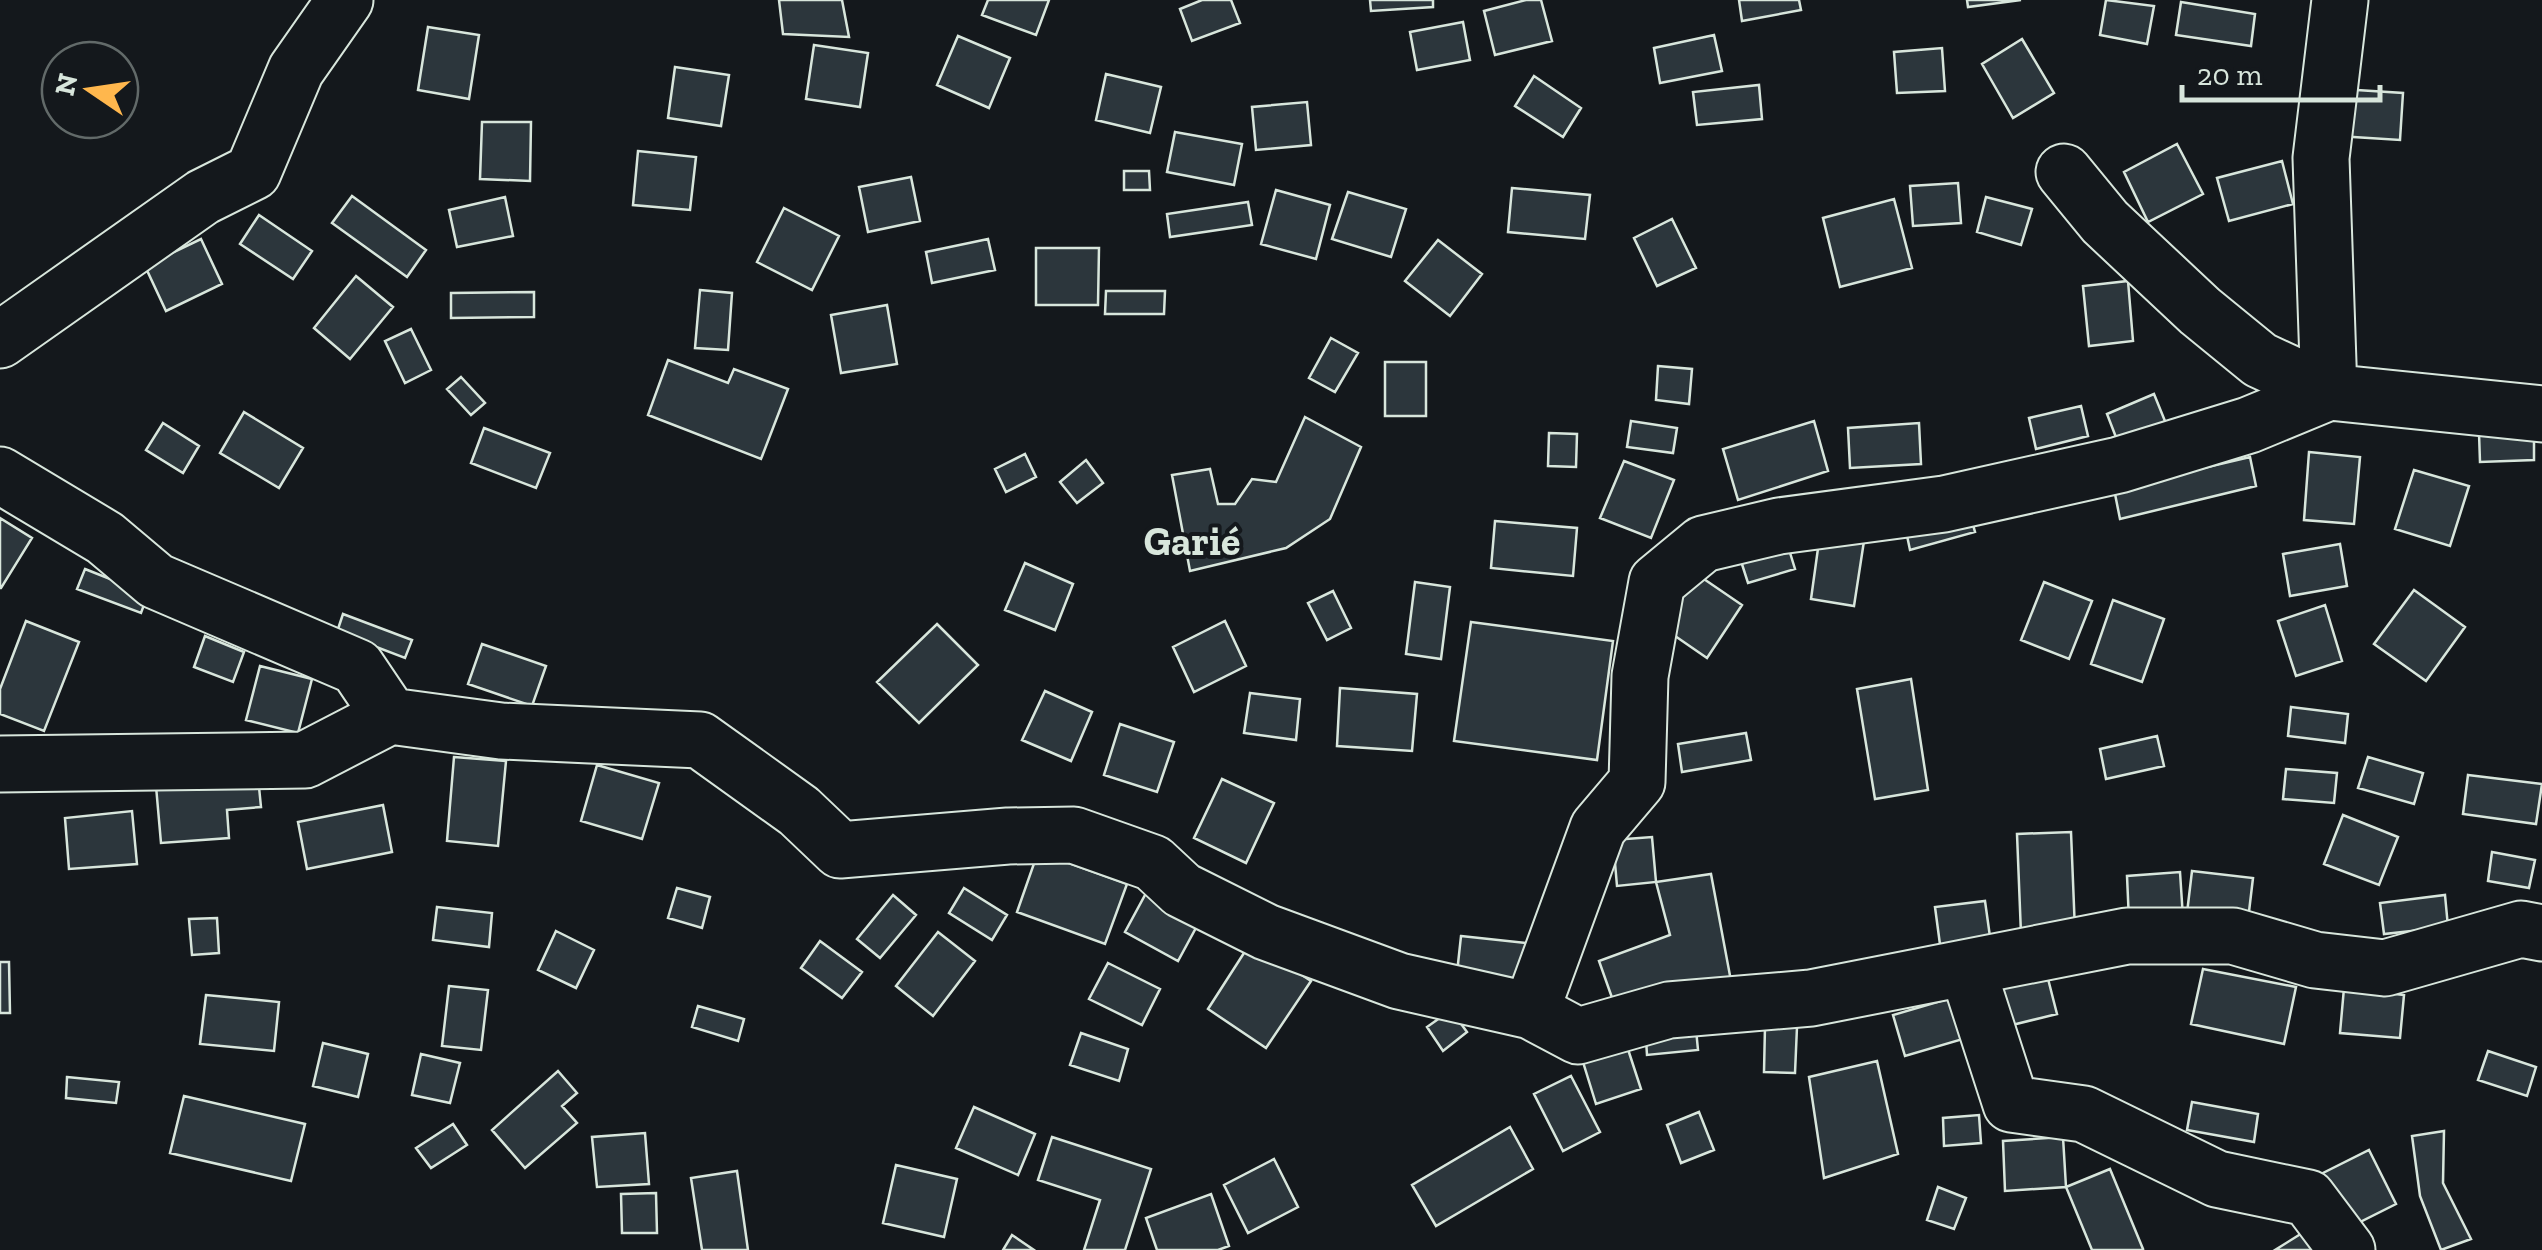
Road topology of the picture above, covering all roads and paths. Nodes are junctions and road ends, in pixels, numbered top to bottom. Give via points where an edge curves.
1 (345, 0) edge
2 (2340, 0) edge
3 (2064, 172) dead end
4 (0, 340) edge
5 (2329, 392) junction
6 (2542, 414) edge
7 (0, 476) edge
8 (390, 716) junction
9 (0, 764) edge
10 (2542, 934) edge
11 (1967, 968) junction
12 (1531, 1011) junction
13 (2347, 1250) edge

1 - 4 street via 296,70 252,172 203,197
2 - 5 street via 2321,158
3 - 5 street via 2105,222 2200,311 2260,360
5 - 6 street
5 - 12 street via 2119,466 1944,504 1779,526 1703,544 1657,582 1640,676 1636,782 1598,828
7 - 8 street via 105,538 156,581 357,667
8 - 9 street via 305,760
8 - 12 street via 501,731 700,740 799,811 840,850 1074,835 1153,863 1182,890 1266,932 1399,981
10 - 11 street via 2521,929 2386,968 2315,960 2233,936 2127,936
11 - 12 street via 1811,998 1669,1010 1578,1036
11 - 13 street via 2011,1104 2084,1114 2217,1179 2308,1198

